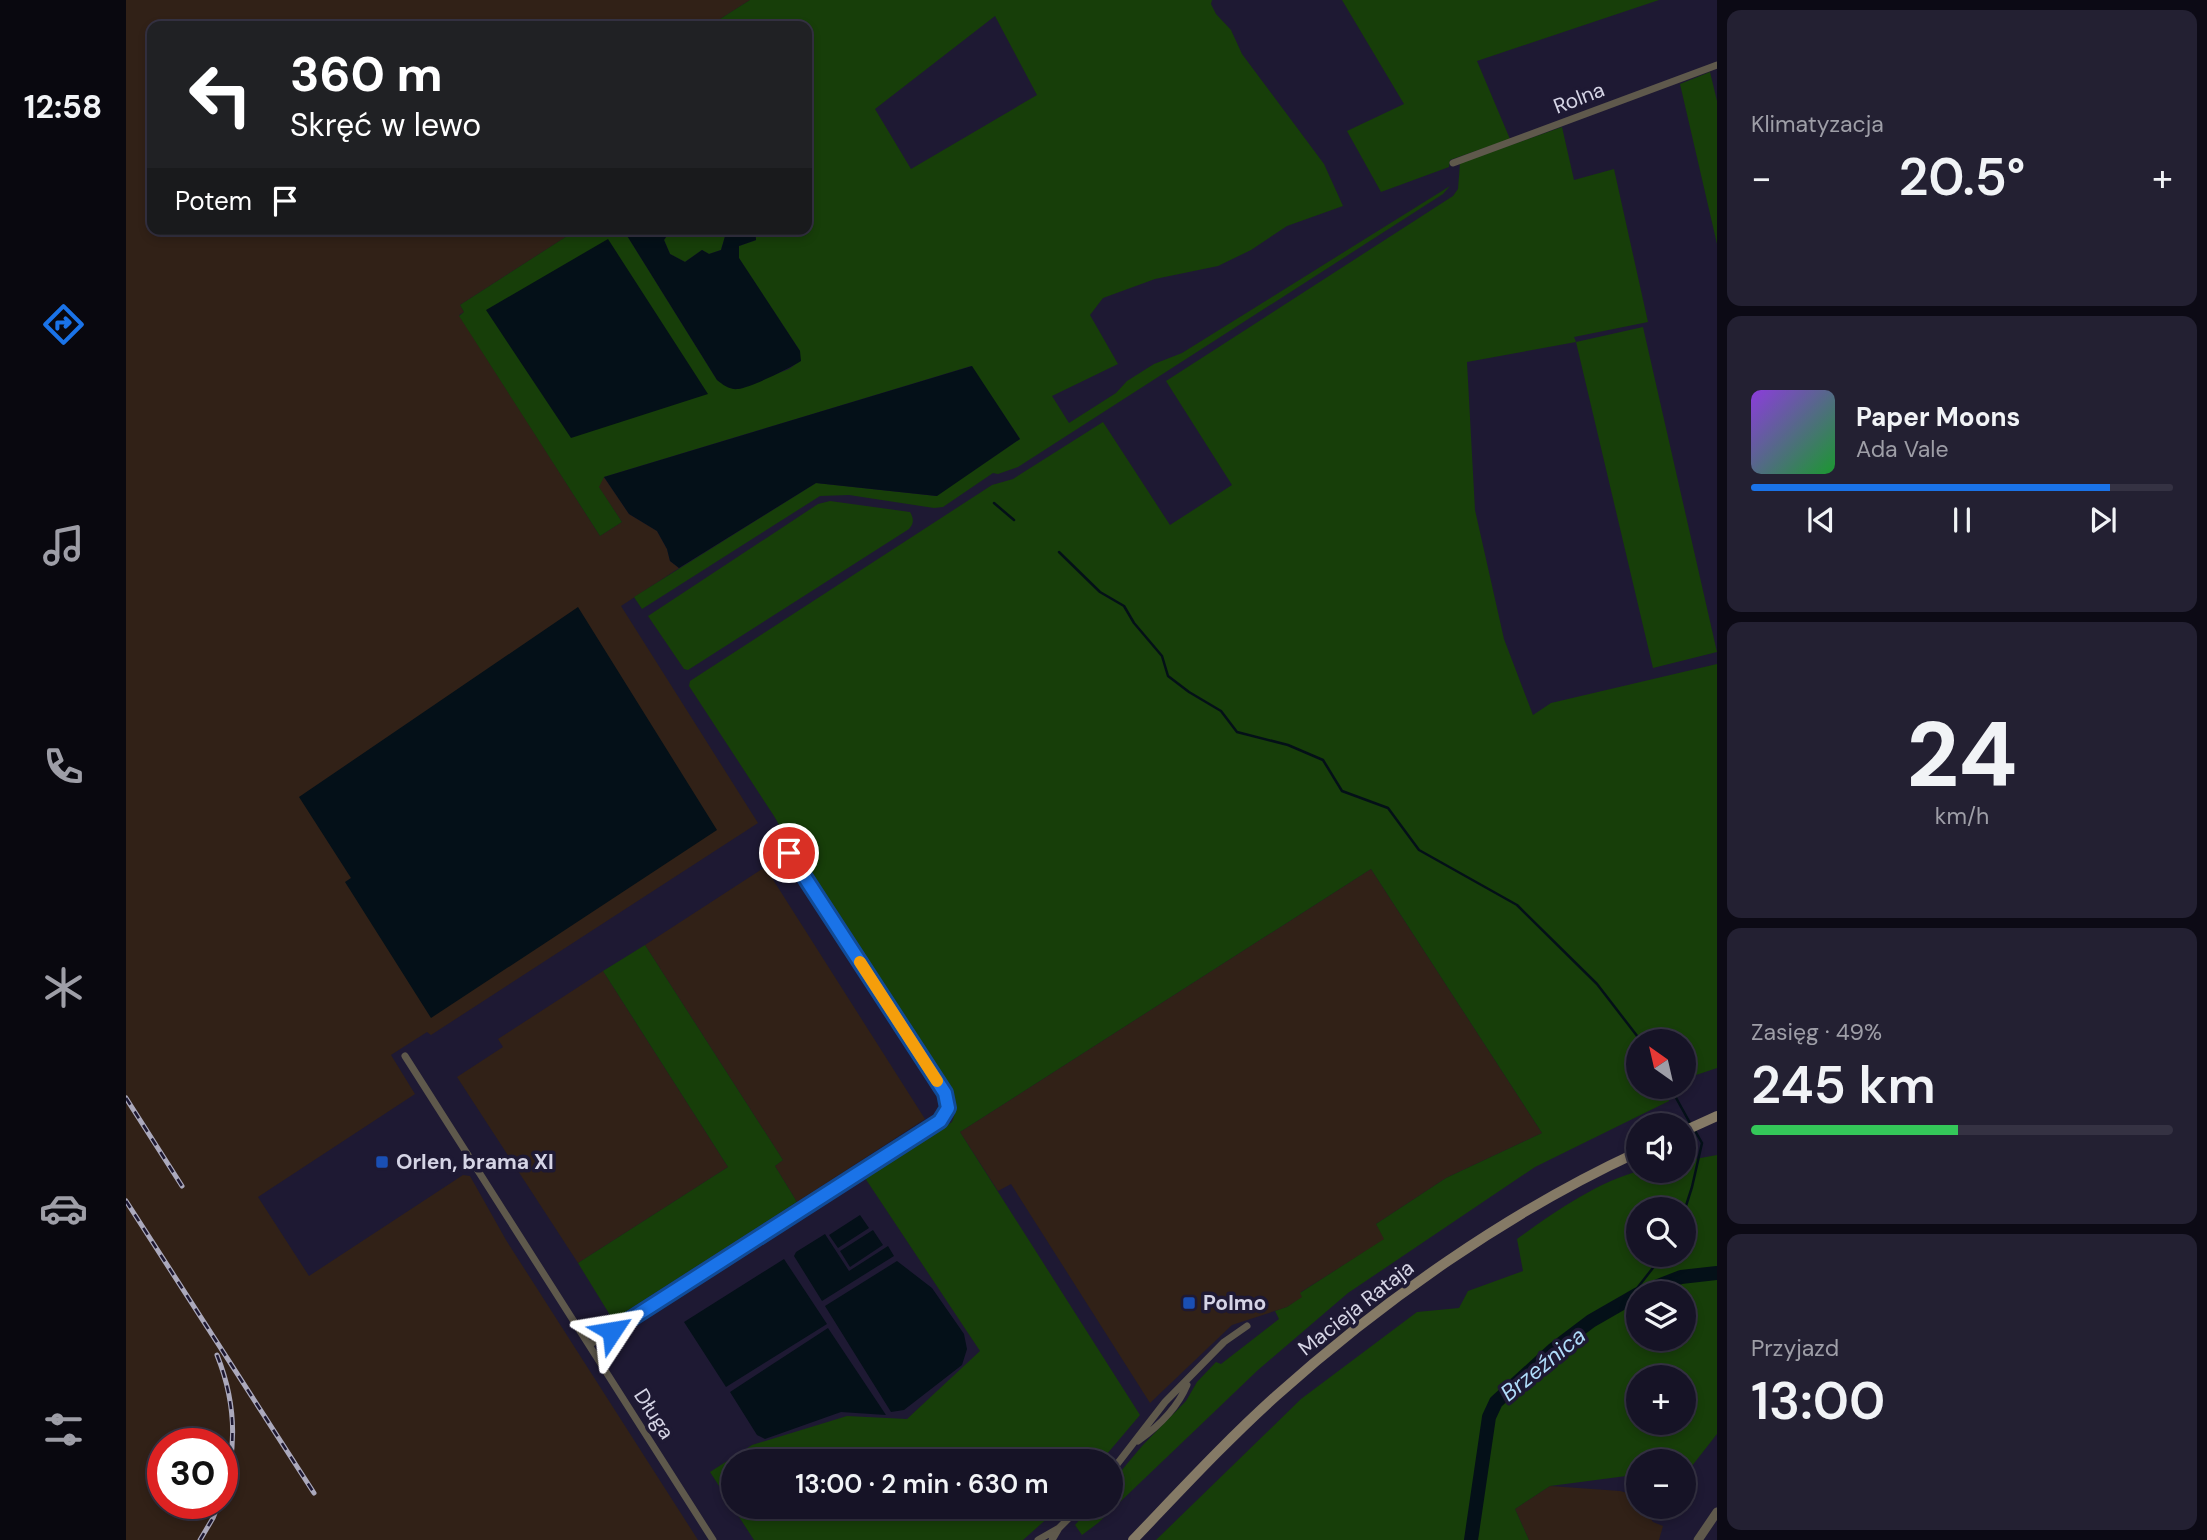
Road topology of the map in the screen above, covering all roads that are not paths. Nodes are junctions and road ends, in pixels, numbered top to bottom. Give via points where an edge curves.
1 (1717, 65) edge
2 (1453, 163) dead end
3 (789, 853) dead end
4 (405, 1056) dead end
5 (1717, 1116) edge
6 (1696, 1126) edge
7 (1626, 1158) edge
8 (1247, 1326) dead end
9 (589, 1345) junction
10 (1123, 1458) edge
11 (1717, 1512) edge
12 (1068, 1519) edge
13 (1059, 1528) junction
14 (713, 1540) edge
15 (1038, 1540) edge
16 (1052, 1540) edge
17 (1133, 1540) edge
18 (1698, 1540) edge

1 - 2 street, Rolna
3 - 9 street via 945,1093 948,1108 940,1121
4 - 9 street, Długa
5 - 6 main road
7 - 17 main road, Macieja Rataja via 1463,1252 1362,1325 1255,1416
8 - 10 street via 1224,1342 1188,1381 1181,1399 1157,1428
9 - 14 street, Długa
11 - 18 street
12 - 13 street
13 - 15 street
13 - 16 street

